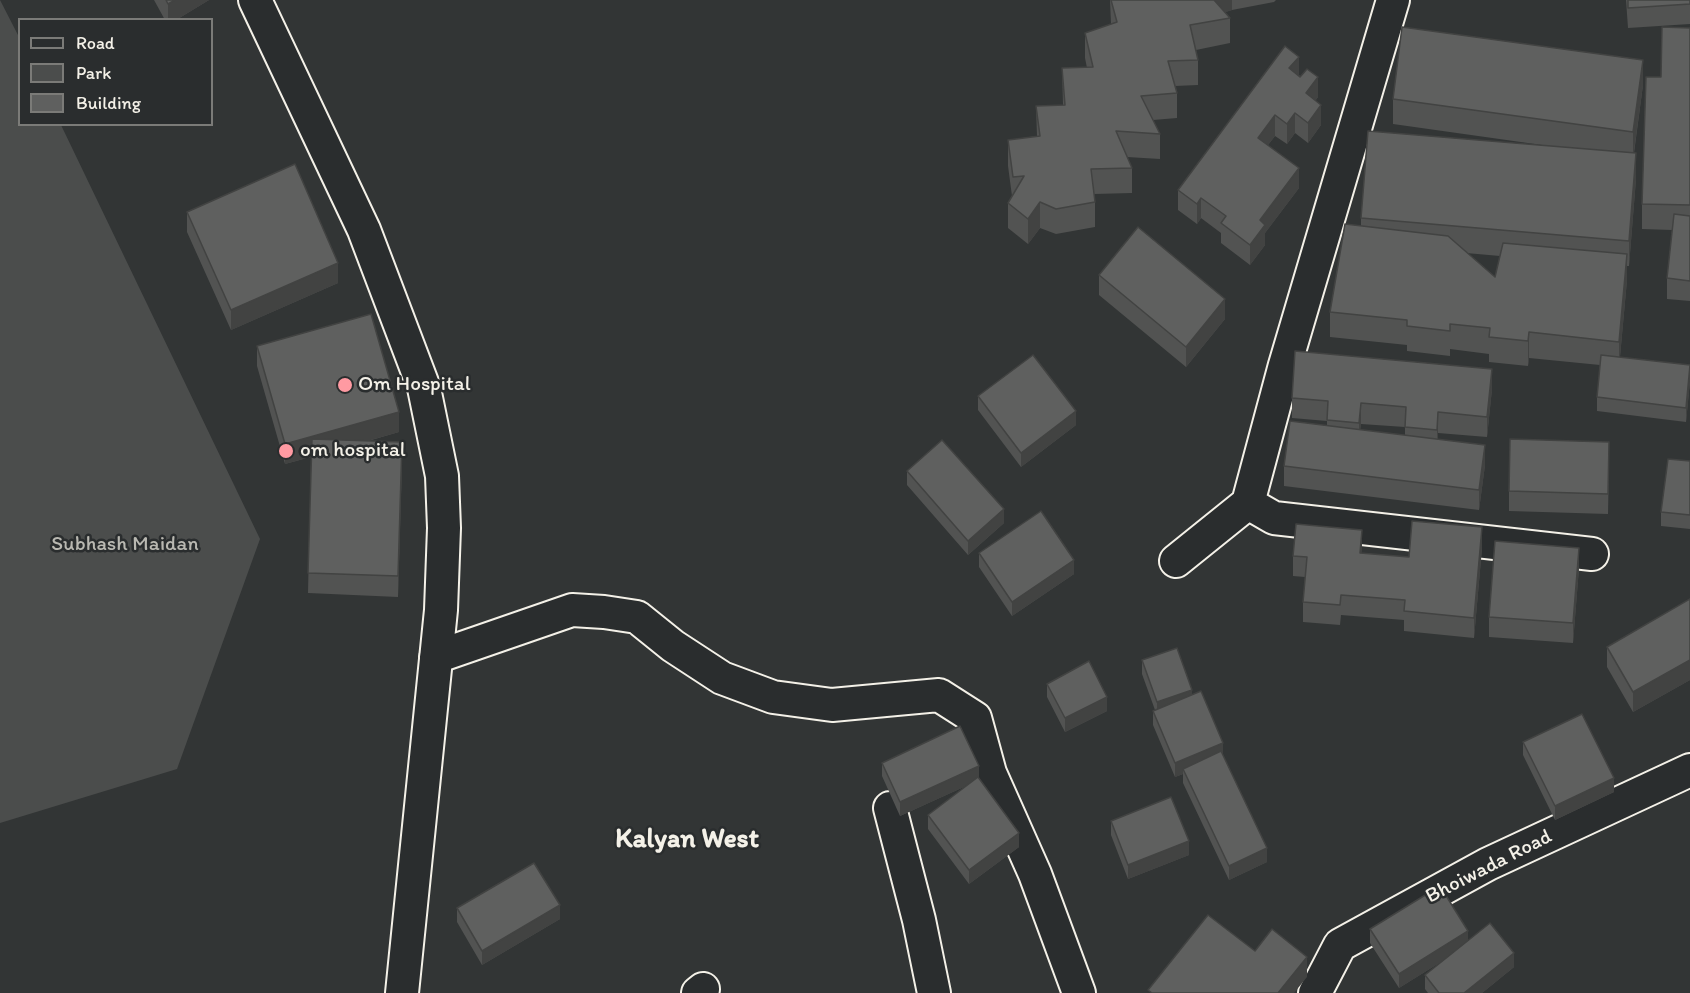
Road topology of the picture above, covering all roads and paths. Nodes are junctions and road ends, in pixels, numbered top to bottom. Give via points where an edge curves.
1 (255, 0) edge
2 (1393, 0) edge
3 (1248, 503) junction
4 (1592, 554) dead end
5 (1176, 561) dead end
6 (436, 657) junction
7 (1690, 771) edge
8 (890, 808) dead end
9 (402, 993) edge
10 (934, 993) edge
11 (1079, 993) edge
12 (1315, 993) edge

1 - 6 street via 364,230 424,387 442,476 444,528
2 - 3 street
3 - 4 street via 1274,518
3 - 5 street
6 - 9 street
6 - 11 street via 572,610 604,612 637,617 722,678 773,697 832,705 939,695 975,718 990,773 1035,874
7 - 12 street, Bhoiwada Road via 1488,864 1340,945
8 - 10 street via 920,920

